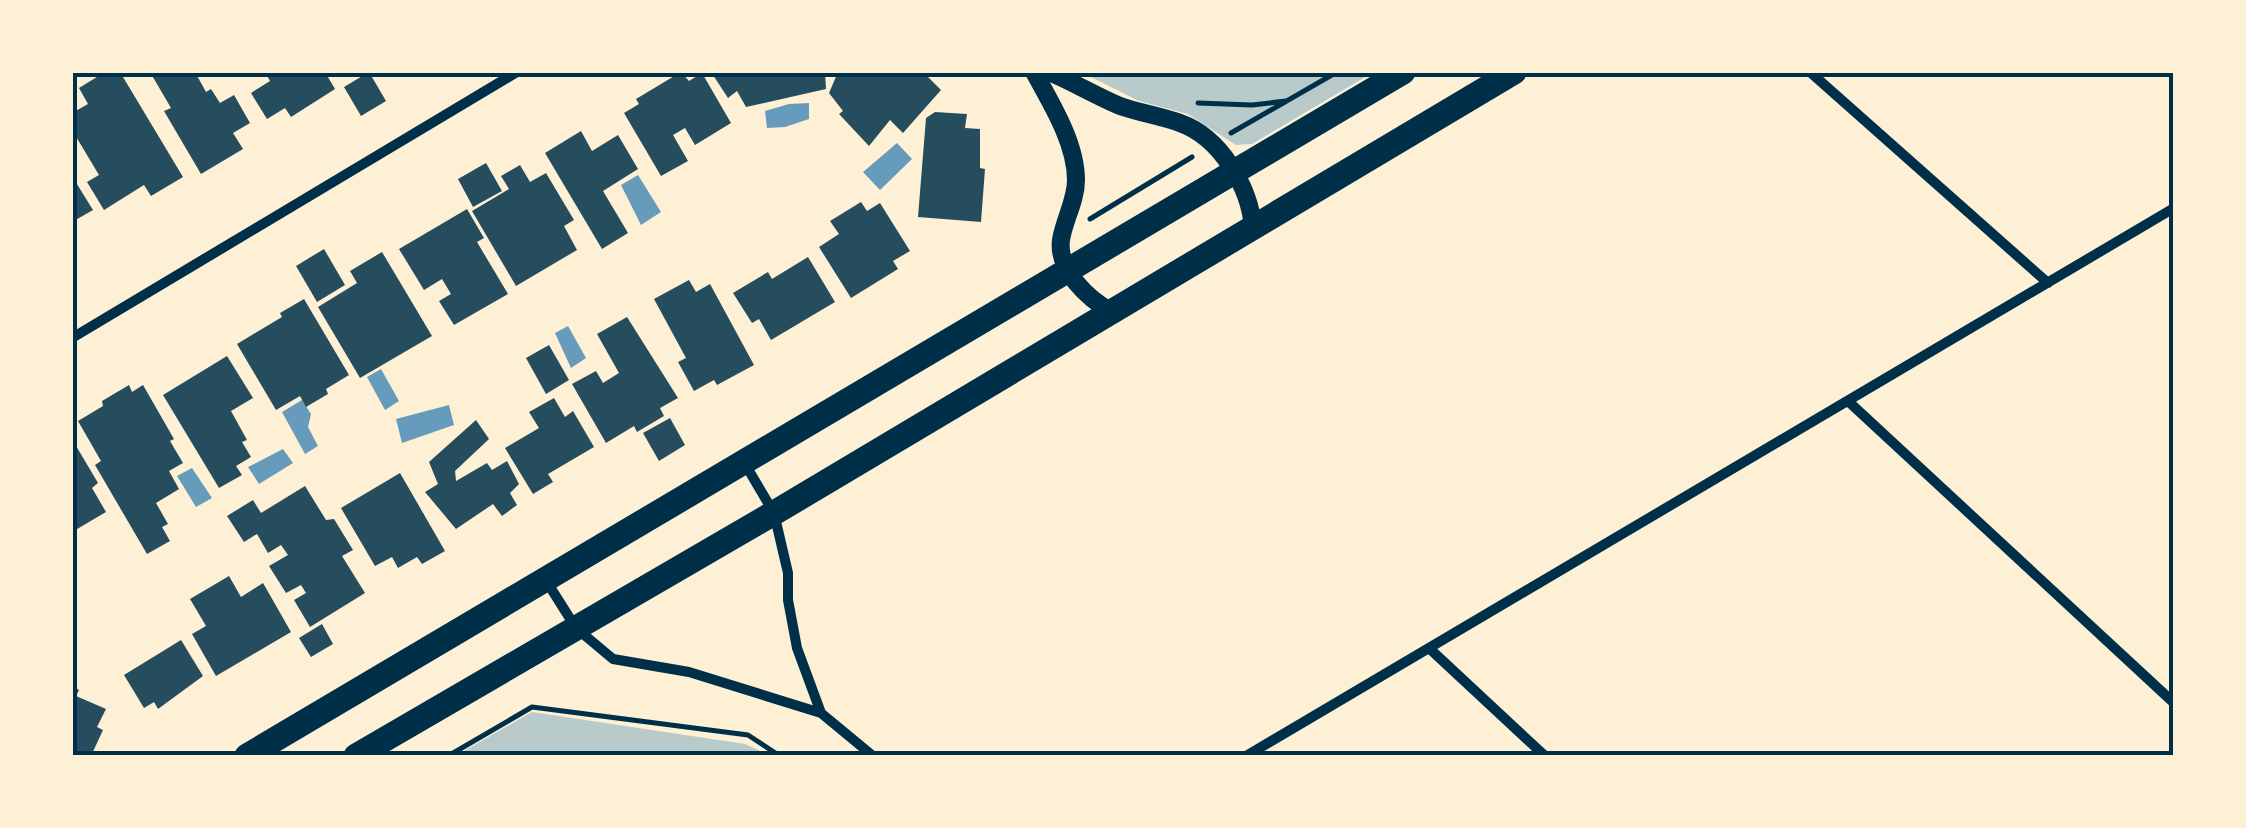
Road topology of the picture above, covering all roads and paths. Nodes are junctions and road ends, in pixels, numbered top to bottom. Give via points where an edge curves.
1 (517, 72) edge
2 (1034, 72) edge
3 (1049, 72) edge
4 (1337, 72) edge
5 (1403, 72) edge
6 (1514, 72) edge
7 (1812, 73) edge
8 (1186, 101) dead end
9 (1289, 101) junction
10 (1214, 144) junction
11 (1233, 173) junction
12 (2174, 208) edge
13 (1079, 226) dead end
14 (1253, 228) junction
15 (1068, 270) junction
16 (2048, 283) junction
17 (1112, 312) junction
18 (72, 338) edge
19 (1849, 402) junction
20 (743, 462) junction
21 (774, 513) junction
22 (545, 580) junction
23 (576, 628) junction
24 (1430, 649) junction
25 (2174, 703) edge
26 (821, 714) junction
27 (247, 756) edge
28 (356, 756) edge
29 (448, 756) edge
30 (780, 756) edge
31 (874, 756) edge
32 (1246, 756) edge
33 (1544, 756) edge

1 - 18 street
2 - 15 street via 1076,178 1061,240
3 - 10 street via 1108,101 1182,123
4 - 9 path
5 - 11 main road
6 - 14 main road
7 - 16 street
8 - 9 path
9 - 10 path
10 - 11 street
10 - 13 path
11 - 14 street
11 - 15 main road
12 - 16 street
14 - 17 main road
15 - 17 street
15 - 20 main road
16 - 19 street
17 - 21 main road
19 - 24 street
19 - 25 street
20 - 21 street
20 - 22 main road
21 - 23 main road
21 - 26 street via 797,648
22 - 23 street
22 - 27 main road
23 - 26 street via 613,658 689,672
23 - 28 main road
24 - 32 street
24 - 33 street
26 - 31 street
29 - 30 path via 532,707 748,735

